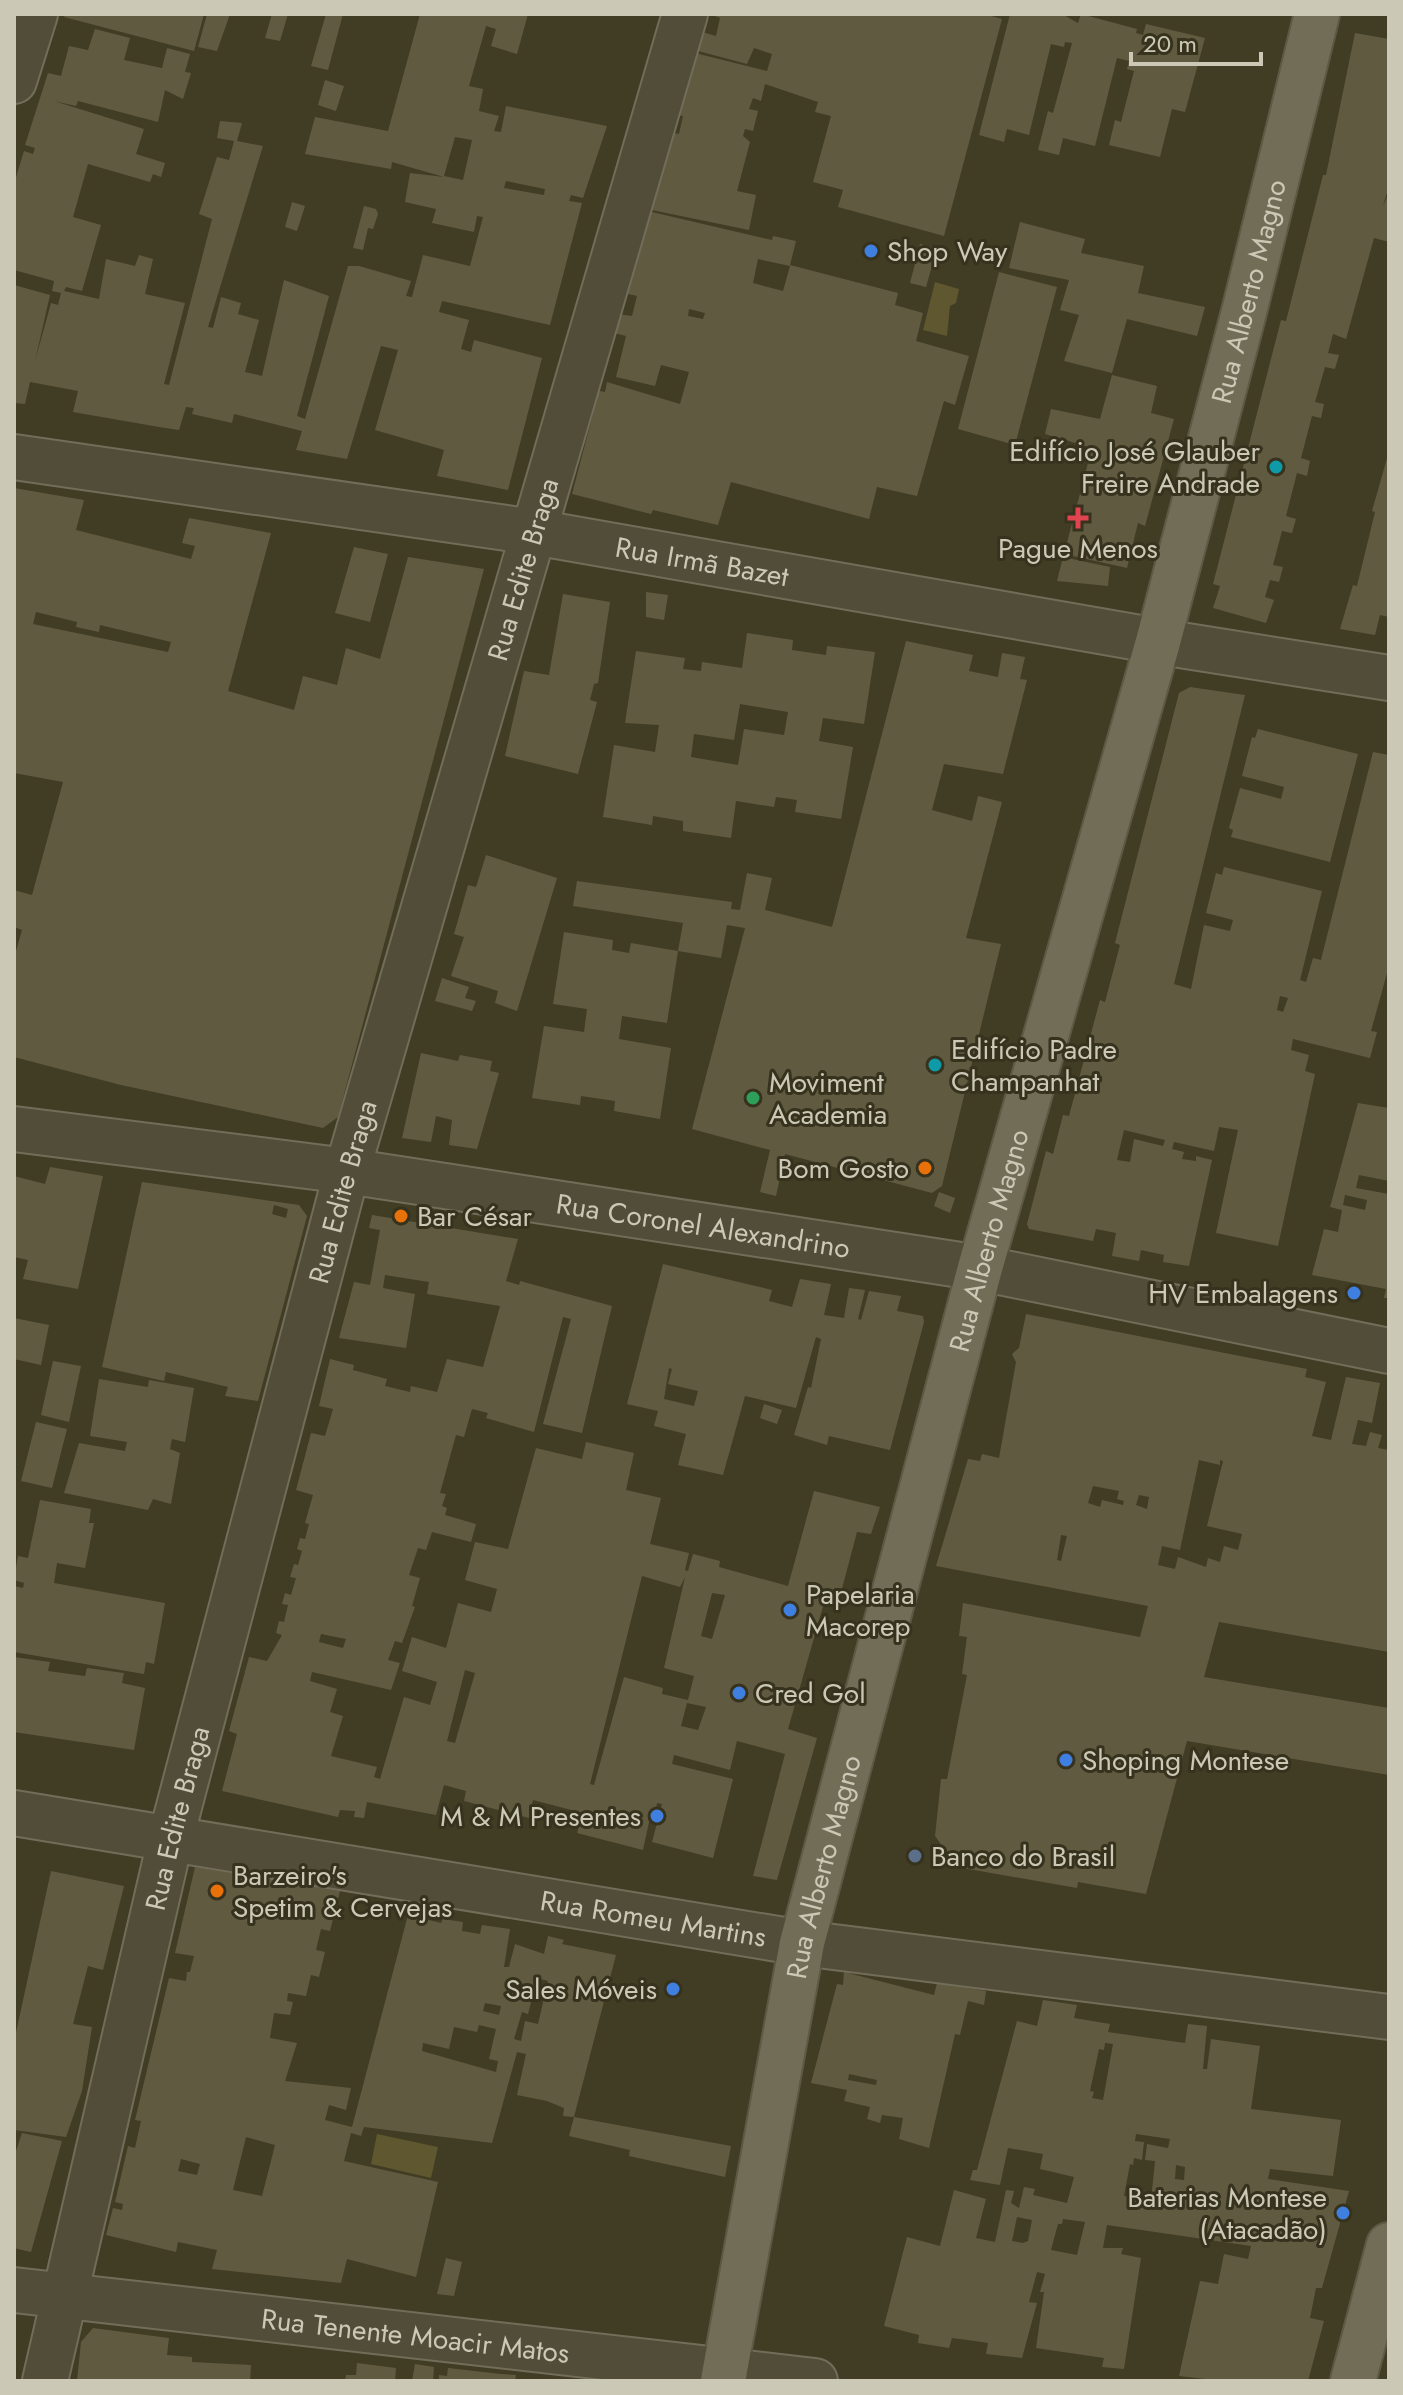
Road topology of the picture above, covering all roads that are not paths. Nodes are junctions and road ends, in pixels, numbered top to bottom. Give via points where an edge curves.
1 (35, 14) edge
2 (685, 14) edge
3 (1317, 14) edge
4 (14, 81) edge
5 (14, 457) edge
6 (534, 532) junction
7 (1158, 642) junction
8 (1389, 678) edge
9 (14, 1129) edge
10 (347, 1171) junction
11 (980, 1268) junction
12 (1389, 1351) edge
13 (14, 1813) edge
14 (171, 1837) junction
15 (802, 1943) junction
16 (1389, 2017) edge
17 (1389, 2245) edge
18 (14, 2290) edge
19 (63, 2296) junction
20 (723, 2377) edge
21 (45, 2381) edge
22 (815, 2381) edge
23 (1353, 2381) edge

1 - 4 street
2 - 6 street, Rua Edite Braga
3 - 7 main road, Rua Alberto Magno
5 - 6 street, Rua Irmã Bazet
6 - 7 street, Rua Irmã Bazet
6 - 10 street, Rua Edite Braga
7 - 8 street, Rua Irmã Bazet
7 - 11 main road, Rua Alberto Magno
9 - 10 street, Rua Coronel Alexandrino
10 - 11 street, Rua Coronel Alexandrino
10 - 14 street, Rua Edite Braga
11 - 12 street, Rua Coronel Alexandrino
11 - 15 main road, Rua Alberto Magno
13 - 14 street, Rua Romeu Martins
14 - 15 street, Rua Romeu Martins
14 - 19 street, Rua Edite Braga
15 - 16 street, Rua Romeu Martins
15 - 20 main road, Rua Alberto Magno
17 - 23 main road
18 - 19 street, Rua Tenente Moacir Matos
19 - 20 street, Rua Tenente Moacir Matos
19 - 21 street, Rua Edite Braga
20 - 22 street, Rua Tenente Moacir Matos

